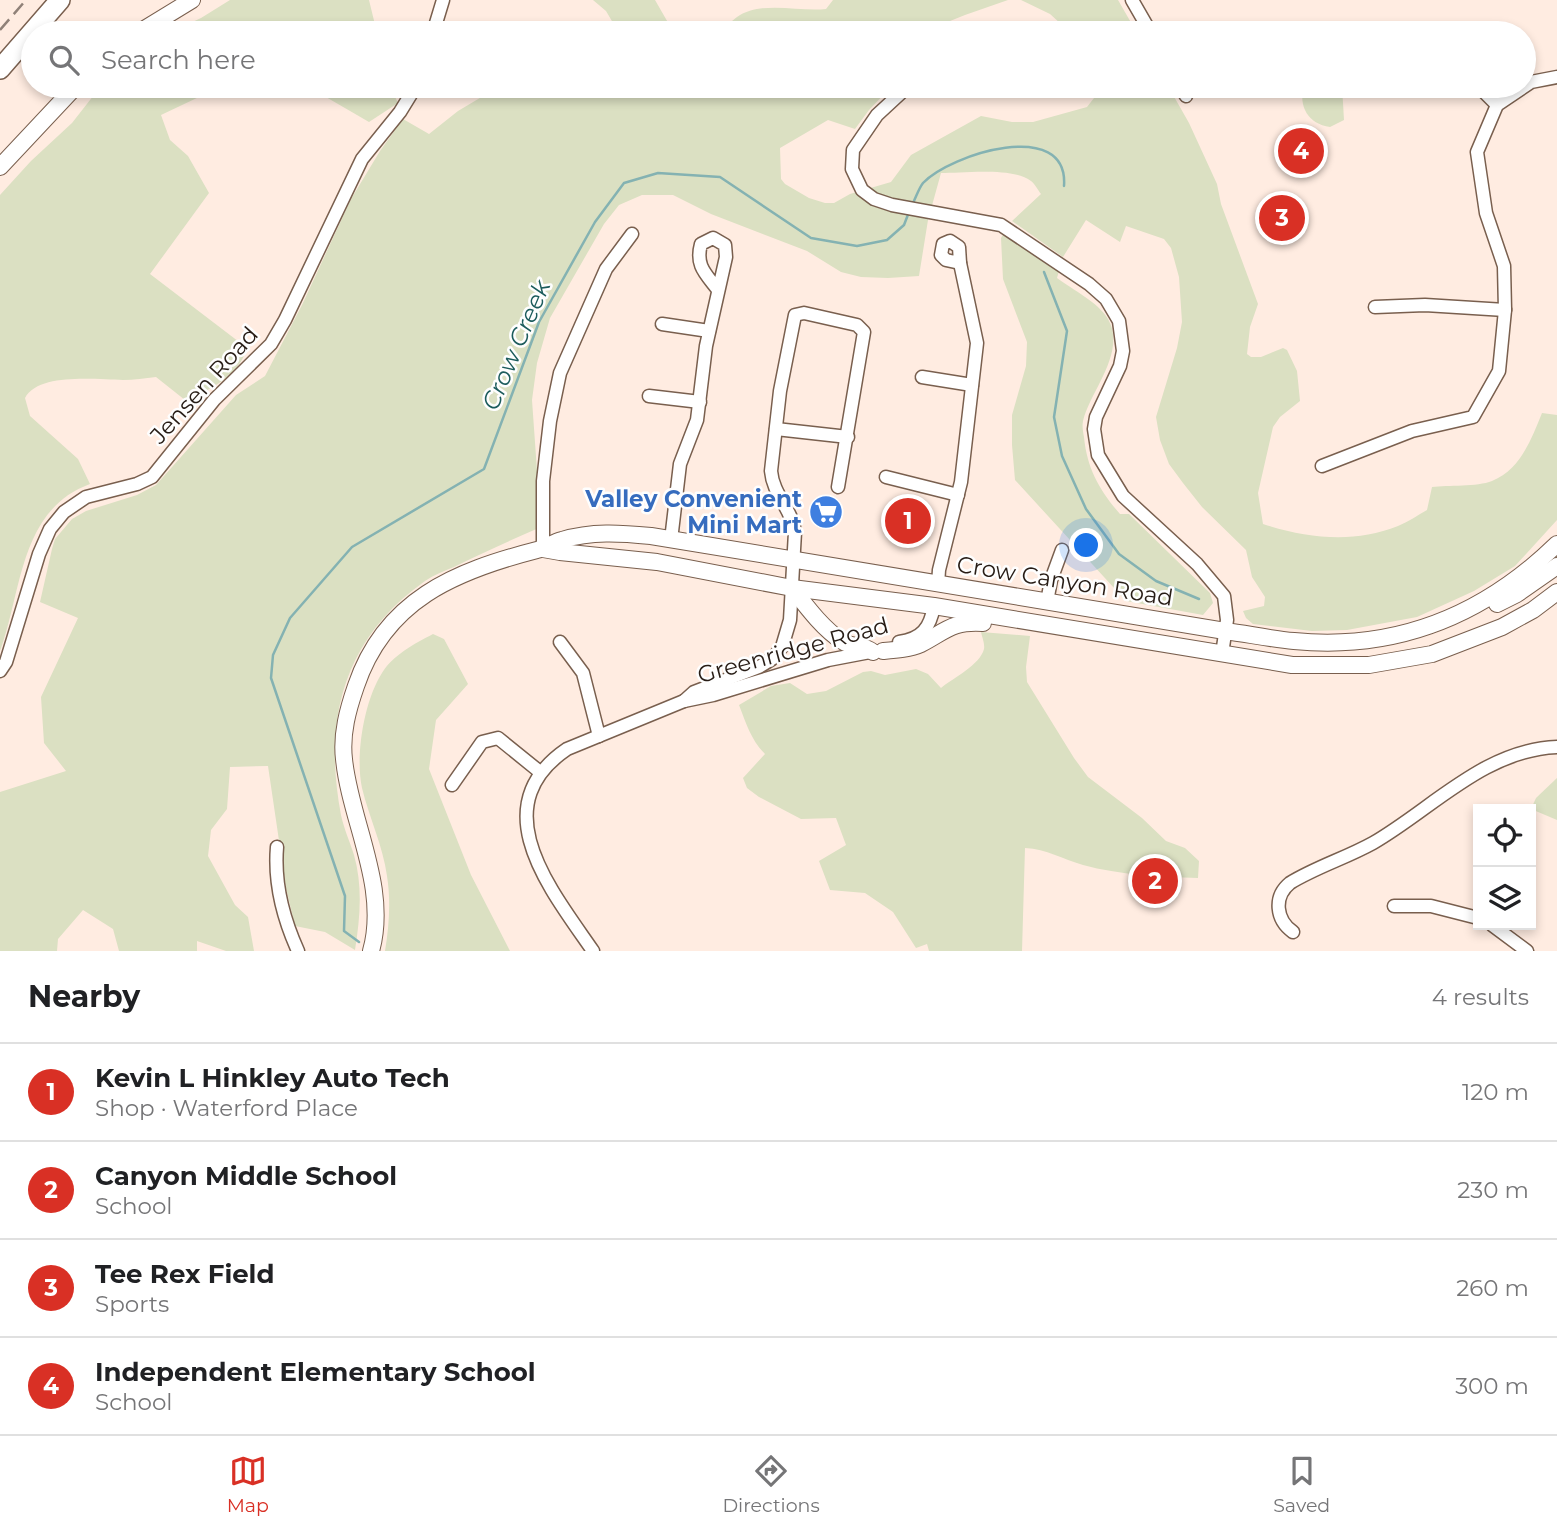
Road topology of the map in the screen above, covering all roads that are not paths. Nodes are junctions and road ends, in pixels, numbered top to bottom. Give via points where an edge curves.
1 (60, 0) edge
2 (192, 0) edge
3 (443, 0) edge
4 (1132, 0) edge
5 (42, 21) edge
6 (158, 21) edge
7 (437, 21) edge
8 (1144, 21) edge
9 (21, 45) edge
10 (0, 69) edge
11 (1557, 77) edge
12 (1536, 81) edge
13 (65, 98) edge
14 (409, 98) edge
15 (895, 98) edge
16 (1490, 98) edge
17 (1507, 98) edge
18 (1497, 105) junction
19 (0, 167) edge
20 (632, 234) dead end
21 (960, 263) dead end
22 (718, 290) dead end
23 (1375, 307) dead end
24 (1505, 310) junction
25 (662, 324) dead end
26 (709, 331) junction
27 (922, 377) dead end
28 (972, 385) junction
29 (649, 396) dead end
30 (699, 402) junction
31 (776, 429) junction
32 (848, 437) junction
33 (1322, 466) dead end
34 (886, 477) dead end
35 (838, 487) dead end
36 (958, 495) junction
37 (671, 540) junction
38 (1557, 544) edge
39 (543, 549) junction
40 (1062, 550) dead end
41 (584, 554) junction
42 (793, 560) junction
43 (1557, 566) edge
44 (725, 575) junction
45 (938, 584) junction
46 (792, 588) junction
47 (1557, 592) edge
48 (1557, 601) edge
49 (1048, 602) junction
50 (934, 606) junction
51 (1533, 610) junction
52 (1460, 615) junction
53 (1024, 621) junction
54 (1226, 631) junction
55 (560, 642) dead end
56 (878, 652) junction
57 (1222, 654) junction
58 (0, 671) edge
59 (684, 701) junction
60 (599, 736) junction
61 (1557, 747) edge
62 (540, 772) junction
63 (452, 785) dead end
64 (277, 847) dead end
65 (1394, 906) dead end
66 (1473, 917) edge
67 (1499, 930) edge
68 (1293, 932) dead end
69 (298, 951) edge
70 (371, 951) edge
71 (593, 951) edge
72 (1527, 951) edge

1 - 5 highway
2 - 6 main road
3 - 7 street
4 - 8 street
9 - 10 highway
11 - 12 street
13 - 19 main road
14 - 58 street, Jensen Road via 362,159 271,344 214,400 152,477 86,497 50,529
15 - 54 street via 853,150 852,169 862,190 892,205 1001,225 1106,299 1119,321 1124,343 1120,366 1096,417 1098,455 1123,496 1197,564 1224,596
16 - 18 street
17 - 18 street
18 - 24 street via 1477,152 1486,213 1504,266
20 - 39 street via 606,269 560,373 543,481
21 - 28 street via 977,343
22 - 26 street
23 - 24 street
24 - 33 street via 1499,371 1473,417 1412,431
25 - 26 street
26 - 30 street
27 - 28 street
28 - 36 street
29 - 30 street
30 - 37 street via 695,427 680,464
31 - 32 street
31 - 32 street, Greenridge Road via 795,315 804,313 858,325 864,332
31 - 42 street, Greenridge Road via 772,481 795,527
32 - 35 street
34 - 36 street
36 - 45 street
37 - 39 main road, Crow Canyon Road via 605,533 569,538
37 - 41 main road via 657,551
37 - 42 main road, Crow Canyon Road
37 - 44 main road via 688,558 714,564
38 - 52 main road, Crow Canyon Road via 1512,584
39 - 41 main road, Crow Canyon Road
39 - 70 main road, Crow Canyon Road via 473,570 420,597 393,620 365,659 347,717 344,759 372,879
40 - 49 street
41 - 44 main road, Crow Canyon Road
42 - 45 main road, Crow Canyon Road
42 - 46 street, Greenridge Road
43 - 52 main road via 1517,594 1483,611
44 - 46 main road, Crow Canyon Road
45 - 49 main road, Crow Canyon Road
45 - 50 main road
46 - 50 main road, Crow Canyon Road
46 - 56 main road via 839,639
46 - 59 street, Greenridge Road via 786,638 772,659 694,692
47 - 51 main road, Crow Canyon Road
48 - 51 street
49 - 54 main road, Crow Canyon Road
50 - 53 main road, Crow Canyon Road
50 - 56 street, Greenridge Road via 927,629
51 - 57 main road, Crow Canyon Road via 1453,648 1369,665 1292,665
52 - 54 main road, Crow Canyon Road via 1408,634 1352,642 1296,642
53 - 56 main road via 964,622 920,645
53 - 57 main road, Crow Canyon Road
54 - 57 street
55 - 60 street via 583,673
56 - 59 street, Greenridge Road via 828,660
59 - 60 street, Greenridge Road
60 - 62 street, Greenridge Road via 567,749
61 - 68 street via 1499,762 1373,843 1290,883 1281,893 1278,912
62 - 63 street via 498,738 489,738
62 - 71 street, Greenridge Road via 526,807 534,856 551,891
64 - 69 street via 275,873
65 - 66 street via 1431,906
67 - 72 street

